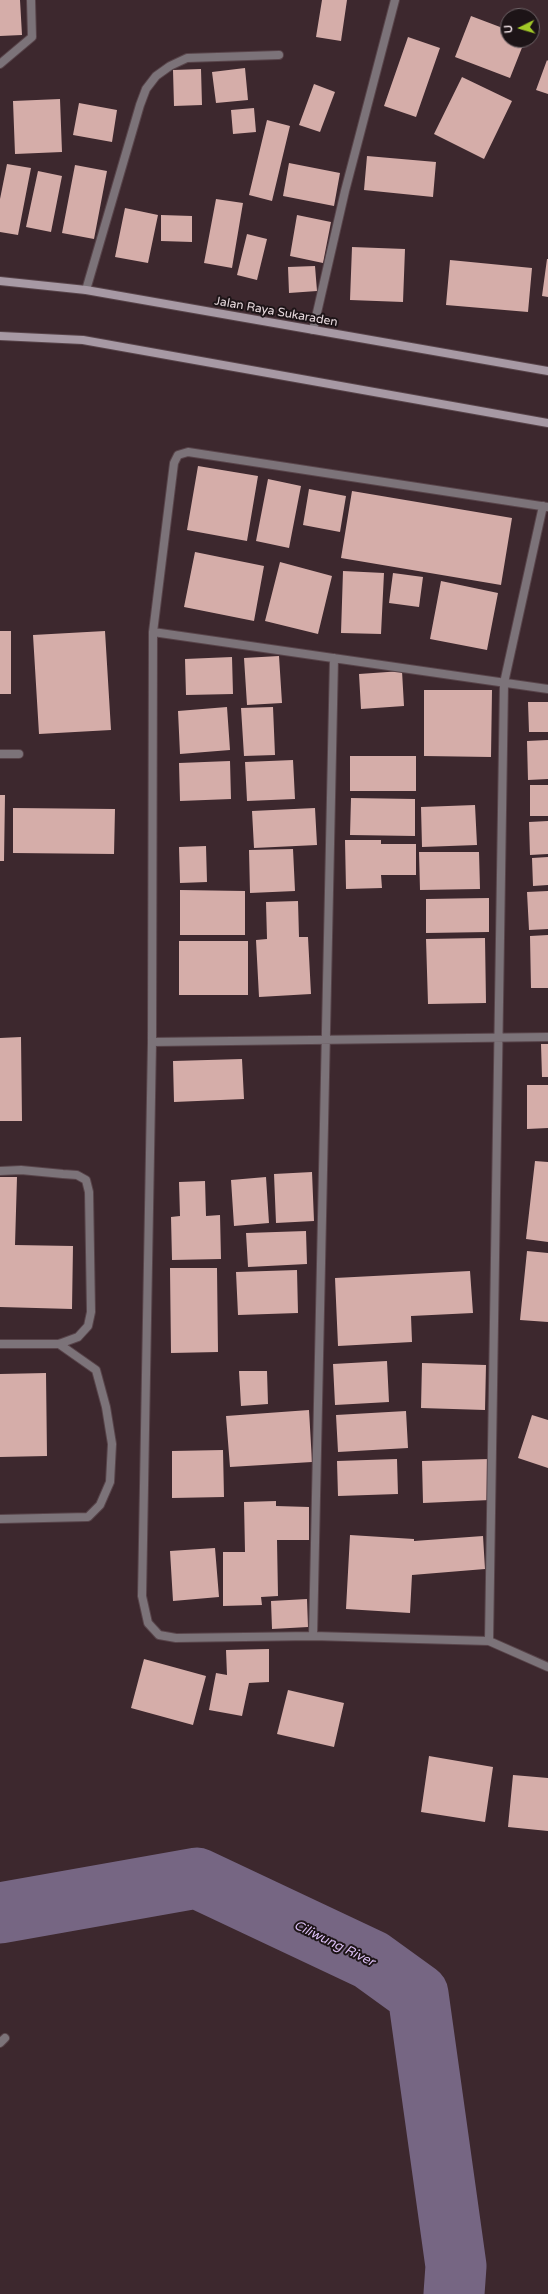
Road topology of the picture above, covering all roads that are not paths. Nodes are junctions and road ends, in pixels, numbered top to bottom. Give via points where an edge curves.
1 (32, 0) edge
2 (395, 0) edge
3 (279, 55) dead end
4 (0, 64) edge
5 (0, 281) edge
6 (86, 290) junction
7 (313, 330) junction
8 (0, 336) edge
9 (548, 371) edge
10 (548, 423) edge
11 (546, 506) edge
12 (153, 632) junction
13 (334, 658) junction
14 (504, 682) junction
15 (548, 689) edge
16 (0, 754) edge
17 (19, 754) dead end
18 (548, 1037) edge
19 (498, 1038) junction
20 (326, 1040) junction
21 (152, 1042) junction
22 (0, 1171) edge
23 (0, 1344) edge
24 (59, 1344) junction
25 (0, 1519) edge
26 (313, 1636) junction
27 (489, 1641) junction
28 (548, 1667) edge

1 - 4 street via 32,37
2 - 7 street via 345,191
3 - 6 street via 187,58 156,76 146,89 140,105
5 - 6 main road, Jalan Raya Sukaraden
6 - 7 main road, Jalan Raya Sukaraden
7 - 9 main road, Jalan Raya Sukaraden
8 - 10 main road via 83,340
11 - 12 street via 188,452 178,455 174,464
11 - 14 street
12 - 13 street
12 - 21 street
13 - 14 street
13 - 20 street
14 - 15 street
14 - 19 street
16 - 17 street
18 - 19 street
19 - 20 street
19 - 27 street
20 - 21 street
20 - 26 street
21 - 26 street via 142,1596 148,1623 159,1635 176,1638
22 - 24 street via 21,1170 77,1175 86,1180 89,1192 91,1312 88,1326 78,1337
23 - 24 street
24 - 25 street via 96,1370 112,1444 110,1482 100,1505 88,1517
26 - 27 street
27 - 28 street

